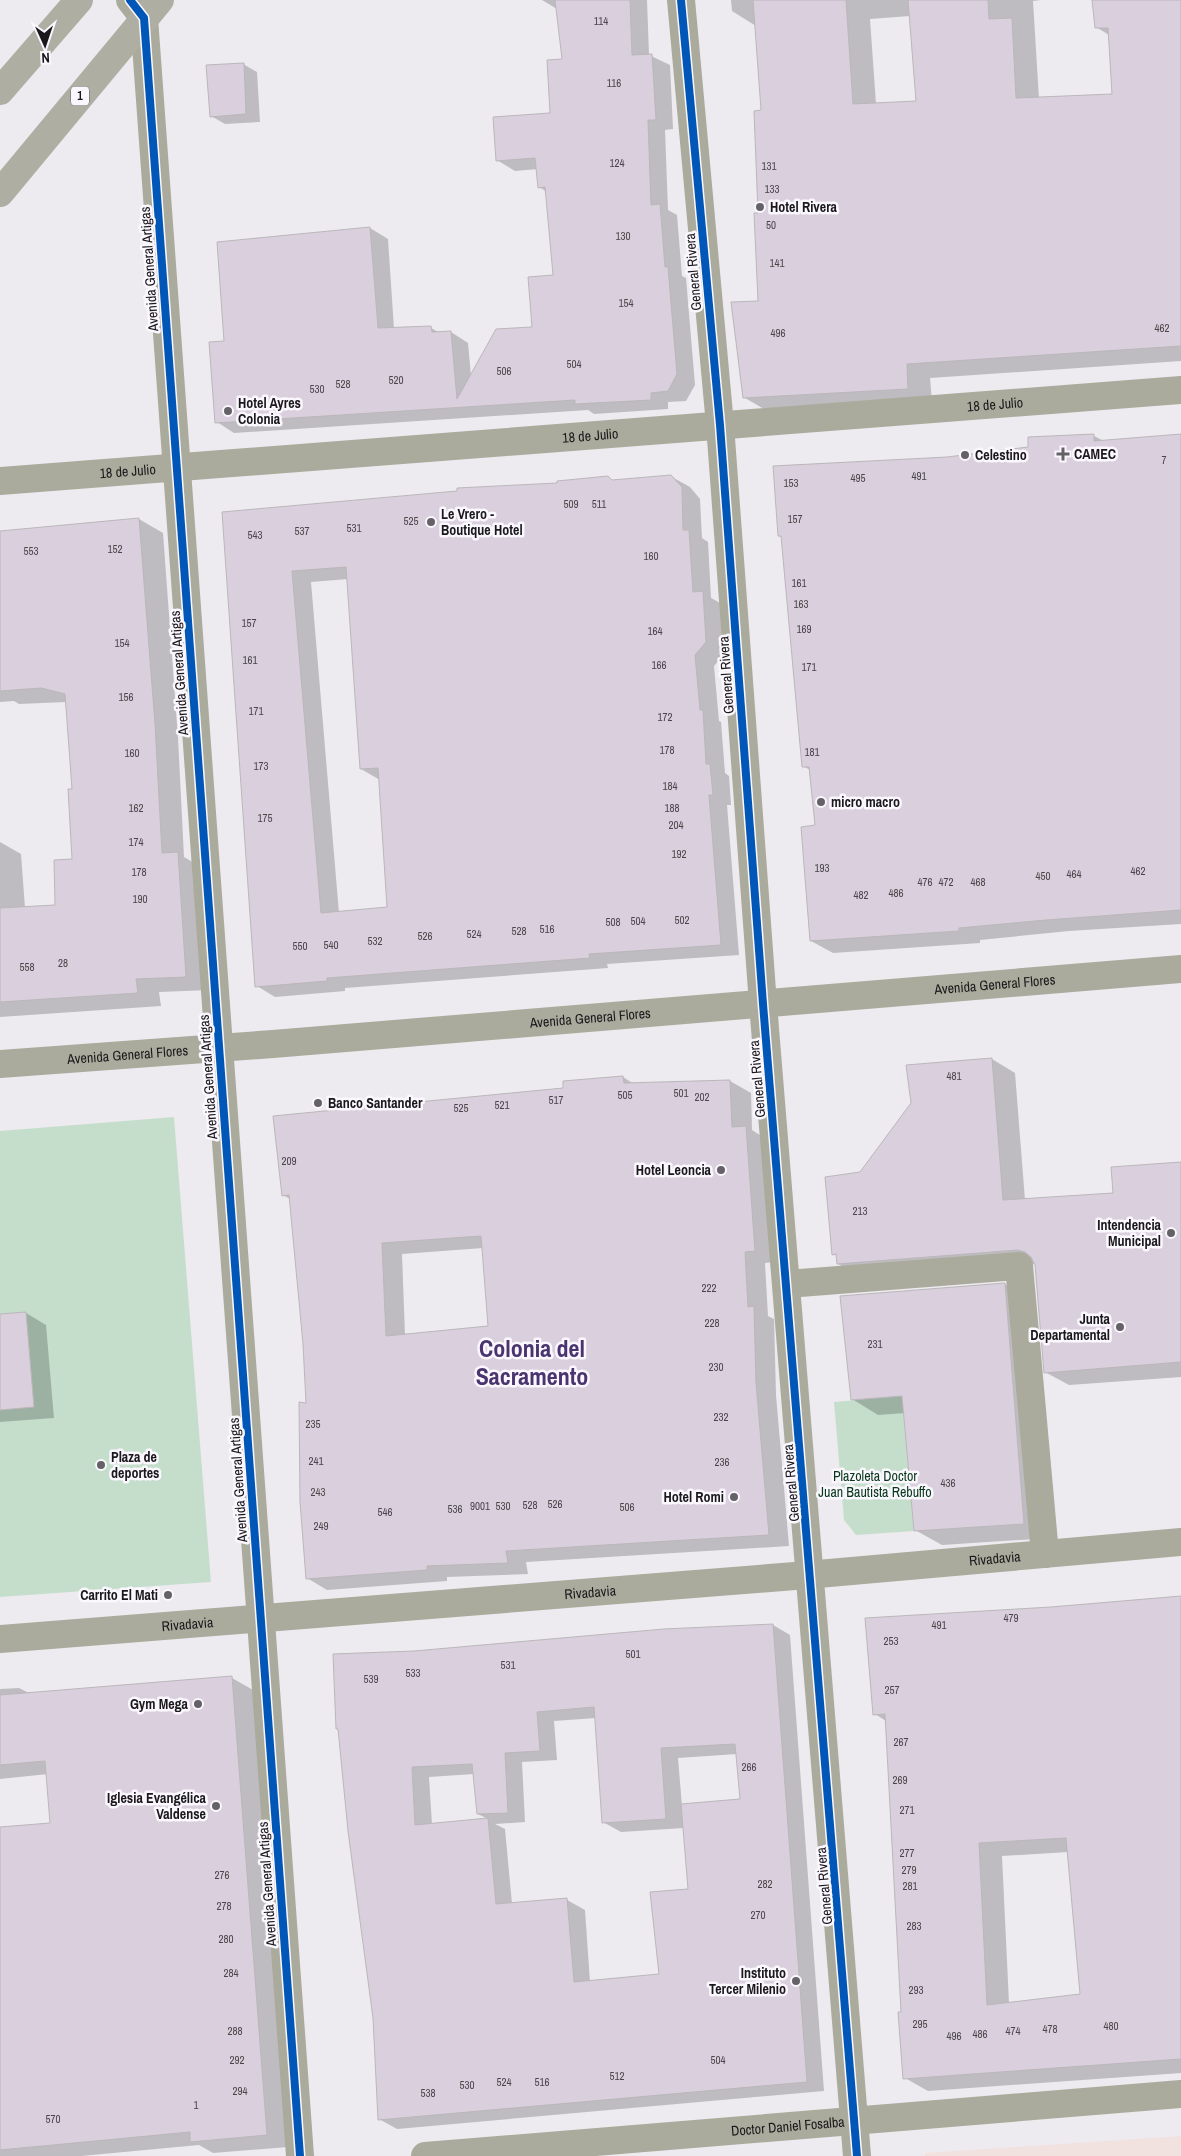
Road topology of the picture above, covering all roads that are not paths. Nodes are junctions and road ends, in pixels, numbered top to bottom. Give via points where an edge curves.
1 (78, 0) edge
2 (681, 0) edge
3 (145, 6) edge
4 (4, 79) edge
5 (0, 193) edge
6 (1181, 390) edge
7 (720, 425) junction
8 (176, 468) junction
9 (0, 481) edge
10 (1181, 969) edge
11 (763, 1004) junction
12 (218, 1048) junction
13 (0, 1064) edge
14 (787, 1284) junction
15 (1181, 1542) edge
16 (1045, 1554) junction
17 (812, 1574) junction
18 (259, 1618) junction
19 (0, 1639) edge
20 (1181, 2094) edge
21 (855, 2120) junction
22 (300, 2156) edge
23 (425, 2156) edge
24 (857, 2156) edge

1 - 4 main road
2 - 7 street, General Rivera
3 - 5 main road, 1
3 - 8 street, Avenida General Artigas
6 - 7 street, 18 de Julio
7 - 8 street, 18 de Julio
7 - 11 street, General Rivera
8 - 9 street, 18 de Julio
8 - 12 street, Avenida General Artigas
10 - 11 street, Avenida General Flores
11 - 12 street, Avenida General Flores
11 - 14 street, General Rivera
12 - 13 street, Avenida General Flores
12 - 18 street, Avenida General Artigas
14 - 16 street via 1019,1266
14 - 17 street, General Rivera
15 - 16 street, Rivadavia
16 - 17 street, Rivadavia
17 - 18 street, Rivadavia
17 - 21 street, General Rivera
18 - 19 street, Rivadavia
18 - 22 street, Avenida General Artigas
20 - 21 street, Doctor Daniel Fosalba
21 - 23 street, Doctor Daniel Fosalba
21 - 24 street, General Rivera

